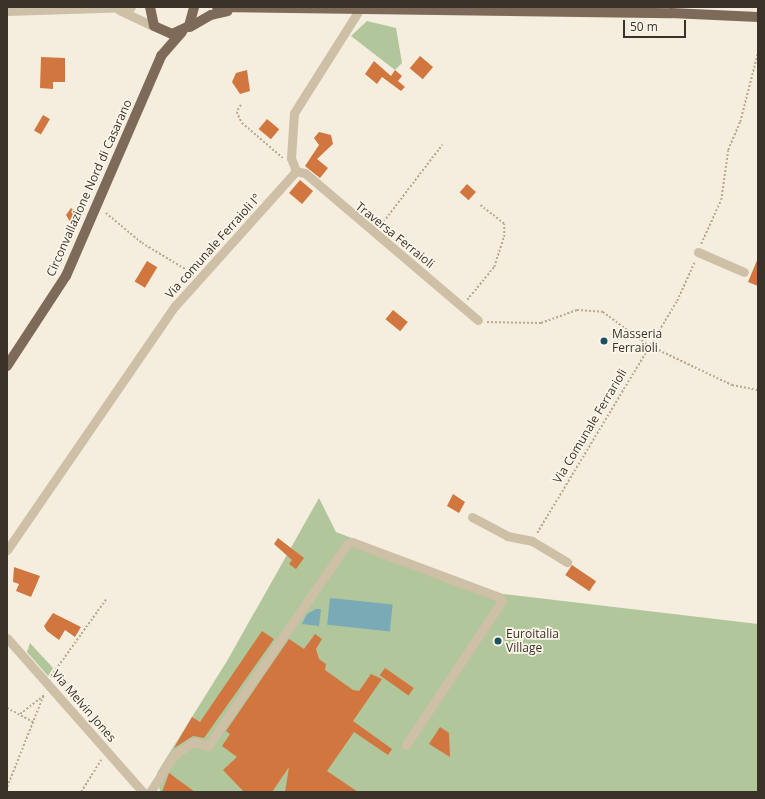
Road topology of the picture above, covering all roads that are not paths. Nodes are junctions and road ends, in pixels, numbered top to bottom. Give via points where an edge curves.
1 (131, 7) edge
2 (150, 7) edge
3 (194, 7) edge
4 (217, 7) edge
5 (118, 10) junction
6 (236, 10) junction
7 (359, 10) junction
8 (7, 11) edge
9 (758, 17) edge
10 (156, 28) junction
11 (184, 31) junction
12 (161, 56) junction
13 (296, 171) junction
14 (698, 252) road end
15 (744, 272) dead end
16 (478, 320) road end
17 (7, 366) edge
18 (472, 517) dead end
19 (7, 550) edge
20 (567, 562) dead end
21 (7, 638) edge
22 (406, 745) dead end
23 (143, 792) edge
24 (150, 792) edge

1 - 5 street
2 - 10 main road
3 - 11 main road via 194,19
4 - 6 main road
5 - 8 street
5 - 10 street
6 - 7 main road
6 - 11 main road via 211,15
7 - 9 main road via 671,13
7 - 13 street via 297,107 291,162
10 - 11 main road via 172,34
10 - 12 main road via 163,41
11 - 12 main road
12 - 17 main road, Circonvallazione Nord di Casarano via 66,276
13 - 16 street, Traversa Ferraioli via 305,173
13 - 19 street, Via comunale Ferraioli I° via 243,234 198,278
14 - 15 street
18 - 20 street via 507,536 532,541
21 - 23 street, Via Melvin Jones
22 - 24 street via 502,601 499,597 352,542 347,544 208,746 194,742 174,755

